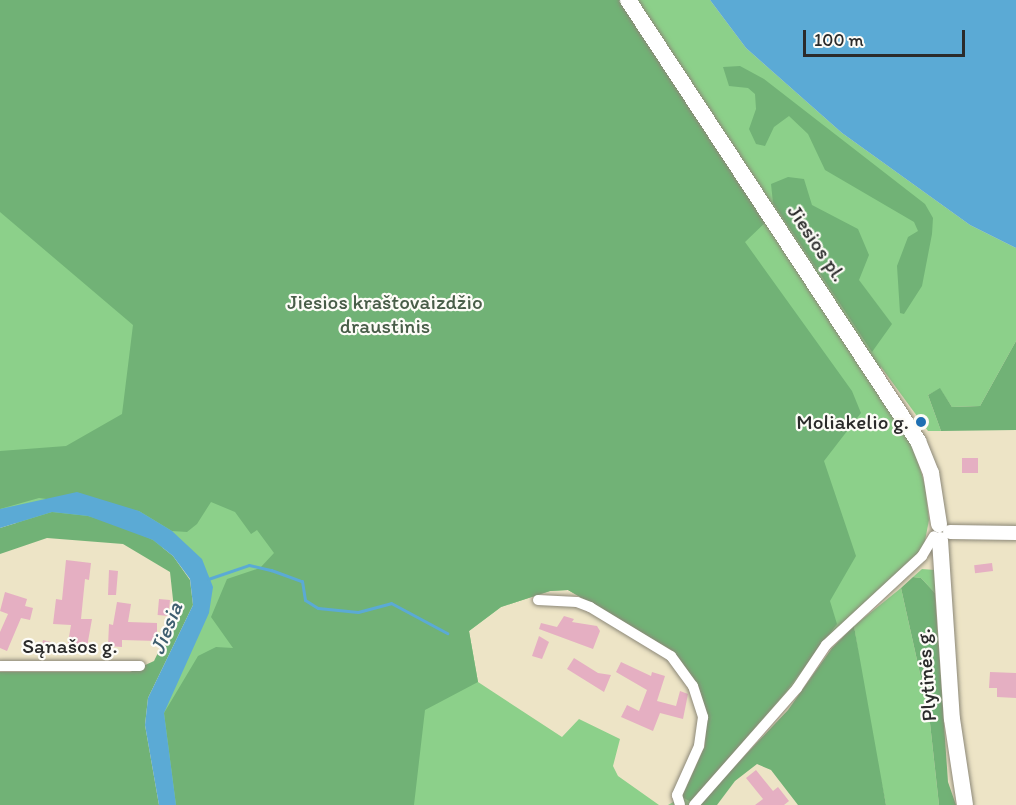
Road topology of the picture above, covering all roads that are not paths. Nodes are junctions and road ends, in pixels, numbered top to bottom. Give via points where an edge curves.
1 (628, 0) edge
2 (941, 533) junction
3 (1016, 533) edge
4 (538, 600) dead end
5 (0, 666) edge
6 (140, 666) dead end
7 (680, 805) edge
8 (694, 805) edge
9 (965, 805) edge

1 - 2 main road, Jiesios pl. via 918,441 931,473
2 - 3 main road
2 - 8 street via 922,556 826,645 797,688
2 - 9 main road, Plytinės g. via 951,719
4 - 7 street via 569,601 590,607 671,656 693,686 703,717 699,746 676,795
5 - 6 street, Sąnašos g.

